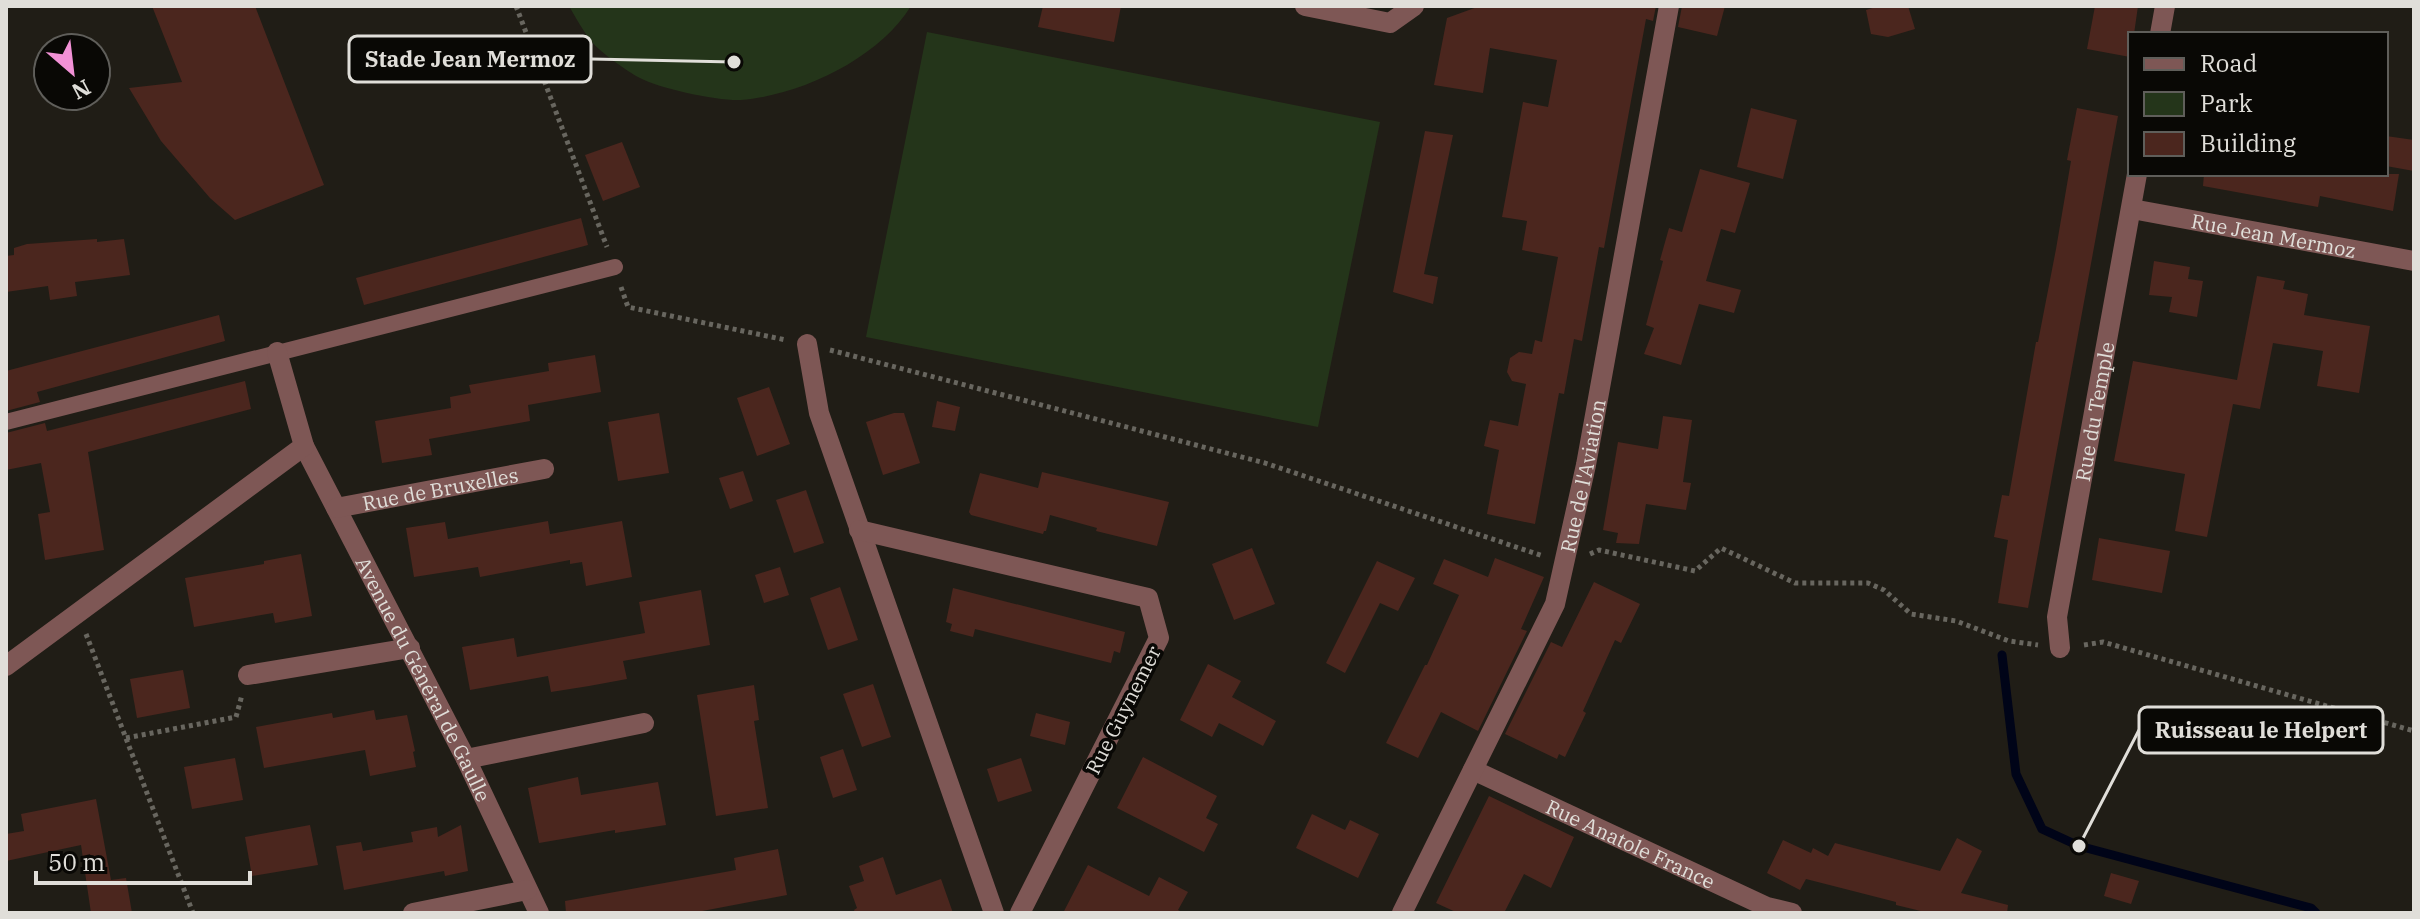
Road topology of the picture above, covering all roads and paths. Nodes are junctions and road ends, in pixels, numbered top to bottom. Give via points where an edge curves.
1 (516, 6) edge
2 (1305, 6) edge
3 (1414, 6) edge
4 (1669, 6) edge
5 (2165, 6) edge
6 (2160, 32) edge
7 (2137, 176) edge
8 (2132, 209) junction
9 (2414, 261) edge
10 (615, 267) junction
11 (807, 344) junction
12 (277, 352) junction
13 (6, 422) edge
14 (304, 446) junction
15 (544, 469) dead end
16 (336, 508) junction
17 (859, 530) junction
18 (1564, 563) junction
19 (78, 614) junction
20 (410, 648) junction
21 (2060, 648) junction
22 (7, 657) edge
23 (248, 675) joint
24 (644, 723) dead end
25 (2414, 731) edge
26 (126, 738) junction
27 (466, 759) junction
28 (1473, 770) junction
29 (527, 890) junction
30 (1766, 910) edge
31 (193, 913) edge
32 (413, 913) edge
33 (539, 913) edge
34 (994, 913) edge
35 (1020, 913) edge
36 (1402, 913) edge
37 (1792, 913) edge

1 - 10 path
2 - 3 street via 1390,23
4 - 18 street, Rue de l'Aviation
5 - 6 street
7 - 8 street, Rue du Temple
8 - 9 street, Rue Jean Mermoz
8 - 21 street, Rue du Temple via 2057,617
10 - 11 path via 628,307
10 - 12 lane
11 - 17 street via 819,413
11 - 18 path via 1265,463
12 - 13 lane
12 - 14 street, Avenue du Général de Gaulle
14 - 16 street, Avenue du Général de Gaulle
14 - 19 street
15 - 16 street, Rue de Bruxelles
16 - 20 street, Avenue du Général de Gaulle
17 - 34 street
17 - 35 street, Rue Guynemer via 1148,598 1159,638
18 - 21 path via 1599,550 1695,571 1721,548 1795,583 1868,583 1911,614 1956,621 2009,641
18 - 28 street, Rue de l'Aviation via 1555,604
19 - 22 street
19 - 26 path
20 - 23 street
20 - 27 street, Avenue du Général de Gaulle
21 - 25 path via 2103,642
23 - 26 path via 236,717
24 - 27 street
26 - 31 path
27 - 29 street, Avenue du Général de Gaulle
28 - 30 street, Rue Anatole France
28 - 36 street, Rue de l'Aviation
29 - 32 street
29 - 33 street, Avenue du Général de Gaulle
30 - 37 street, Rue Anatole France

